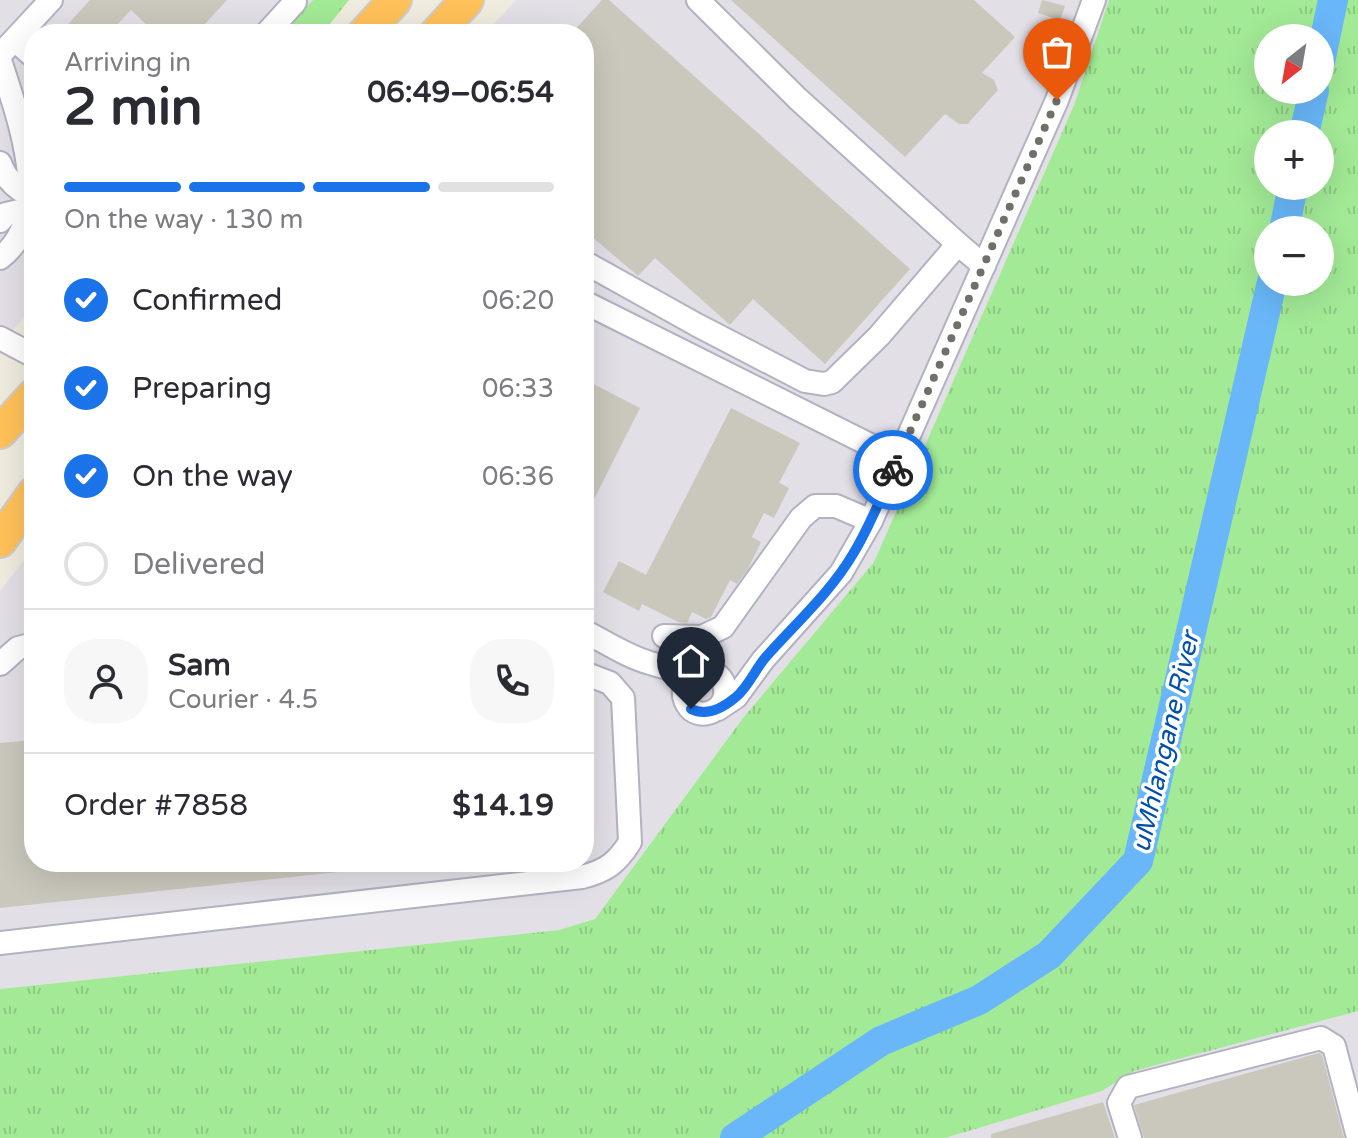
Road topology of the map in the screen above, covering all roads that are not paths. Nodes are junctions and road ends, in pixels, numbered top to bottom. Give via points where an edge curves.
1 (51, 0) edge
2 (293, 0) edge
3 (395, 0) edge
4 (467, 0) edge
5 (698, 0) edge
6 (1088, 3) edge
7 (30, 24) edge
8 (275, 24) edge
9 (373, 24) edge
10 (445, 24) edge
11 (24, 31) edge
12 (5, 52) edge
13 (24, 143) edge
14 (2, 174) edge
15 (24, 194) edge
16 (24, 204) edge
17 (0, 221) edge
18 (24, 226) edge
19 (958, 244) junction
20 (0, 258) edge
21 (984, 266) junction
22 (594, 268) edge
23 (594, 307) edge
24 (4, 340) edge
25 (24, 351) edge
26 (24, 406) edge
27 (0, 432) edge
28 (898, 459) junction
29 (24, 491) edge
30 (24, 507) edge
31 (0, 518) edge
32 (871, 521) junction
33 (0, 541) edge
34 (594, 636) edge
35 (664, 636) dead end
36 (24, 646) edge
37 (763, 660) junction
38 (647, 662) junction
39 (0, 664) edge
40 (704, 673) junction
41 (594, 677) edge
42 (684, 697) junction
43 (718, 709) junction
44 (0, 943) edge
45 (1358, 1137) edge
46 (1130, 1138) edge

1 - 7 lane
2 - 8 lane
3 - 9 highway
4 - 10 highway
5 - 19 lane
6 - 21 lane via 1057,100
11 - 12 lane
12 - 13 lane
14 - 15 lane
16 - 17 lane
18 - 20 lane
19 - 21 lane
19 - 22 lane via 879,336 824,384 805,381
21 - 28 lane
23 - 28 lane
24 - 25 lane
26 - 27 highway
28 - 32 lane
29 - 31 highway
30 - 33 highway
32 - 35 lane via 836,506 815,506 723,627 702,637
32 - 37 lane via 841,573
34 - 38 lane
36 - 39 lane
37 - 40 lane via 745,669
37 - 43 lane via 736,697
38 - 40 lane
38 - 42 lane
40 - 42 lane via 685,683
40 - 43 lane via 724,683 725,697
41 - 44 lane via 610,683 623,698 630,842 603,872
42 - 43 lane via 697,712
45 - 46 lane via 1334,1046 1321,1038 1128,1087 1119,1103

